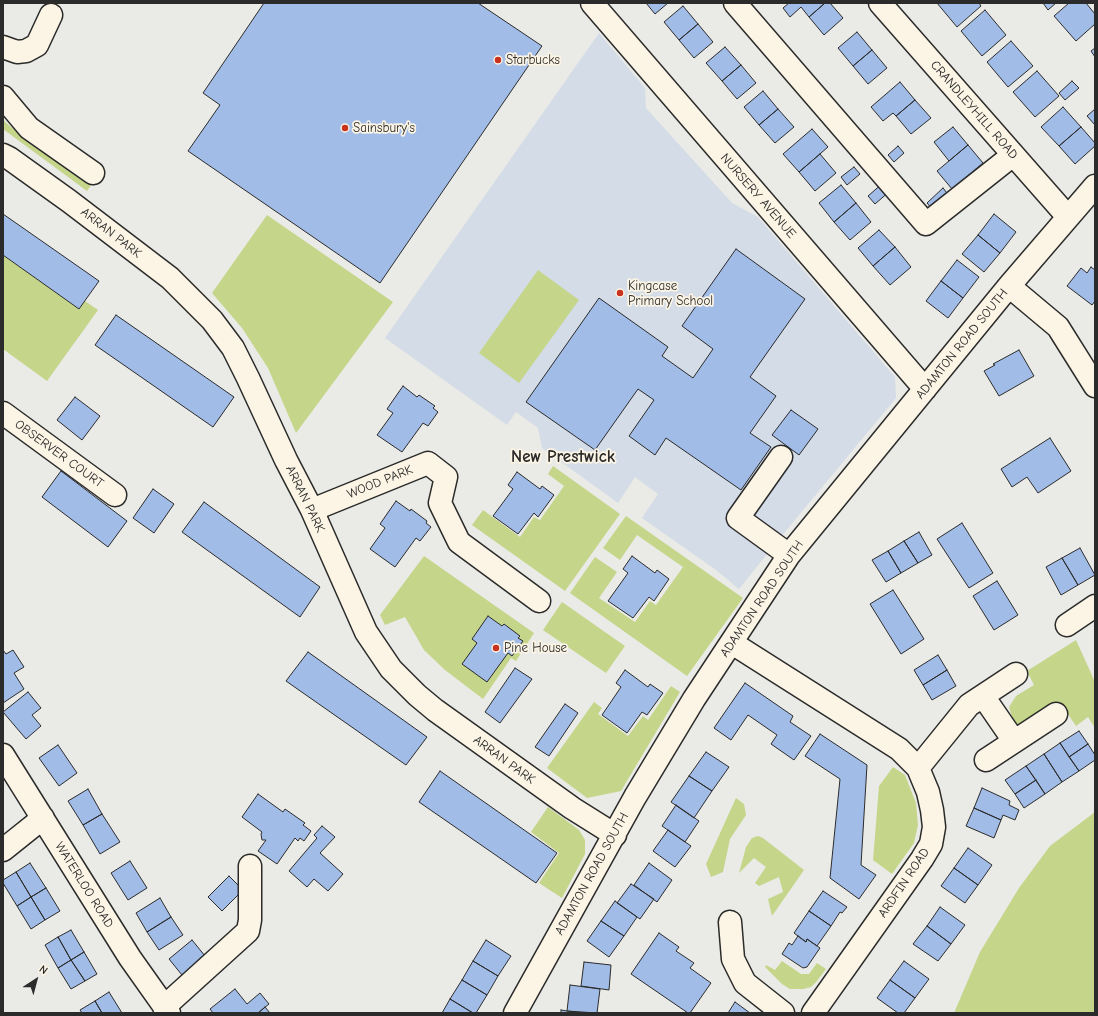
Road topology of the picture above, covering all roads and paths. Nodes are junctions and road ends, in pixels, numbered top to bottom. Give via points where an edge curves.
1 (592, 3) edge
2 (735, 3) edge
3 (880, 3) edge
4 (51, 15) dead end
5 (3, 46) edge
6 (3, 97) edge
7 (3, 155) edge
8 (1013, 155) junction
9 (93, 173) dead end
10 (1095, 186) edge
11 (1068, 217) junction
12 (1009, 286) junction
13 (1095, 386) edge
14 (925, 388) junction
15 (3, 413) edge
16 (781, 457) dead end
17 (115, 495) dead end
18 (312, 510) junction
19 (789, 555) junction
20 (539, 601) dead end
21 (1095, 606) edge
22 (1067, 625) dead end
23 (732, 643) junction
24 (1016, 674) dead end
25 (983, 696) junction
26 (1056, 714) dead end
27 (1014, 741) junction
28 (3, 755) edge
29 (986, 760) dead end
30 (918, 768) junction
31 (43, 818) junction
32 (615, 835) junction
33 (3, 850) edge
34 (250, 866) dead end
35 (730, 922) dead end
36 (167, 1010) edge
37 (515, 1013) edge
38 (783, 1013) edge
39 (813, 1013) edge

1 - 14 street, NURSERY AVENUE
2 - 8 street via 926,224
3 - 8 street, CRANDLEYHILL ROAD
4 - 5 street via 38,45 26,51 16,52
6 - 9 street via 29,128
7 - 18 street, ARRAN PARK via 69,201 170,278 212,320 236,354
8 - 11 street, CRANDLEYHILL ROAD
10 - 11 street, ADAMTON ROAD SOUTH
11 - 12 street, ADAMTON ROAD SOUTH
12 - 13 street via 1058,328
12 - 14 street, ADAMTON ROAD SOUTH
14 - 19 street, ADAMTON ROAD SOUTH
15 - 17 street, OBSERVER COURT
16 - 19 street via 738,518
18 - 20 street, WOOD PARK via 428,463 446,477 440,502 459,542
18 - 32 street, ARRAN PARK via 366,632 391,669 435,710 565,803
19 - 23 street, ADAMTON ROAD SOUTH
21 - 22 street
23 - 30 street, ARDFIN ROAD via 899,749
23 - 32 street, ADAMTON ROAD SOUTH via 694,699
24 - 25 street
25 - 27 street
25 - 30 street via 969,705
26 - 27 street
27 - 29 street
28 - 31 street, WATERLOO ROAD
30 - 39 street, ARDFIN ROAD via 932,810 934,827 931,844
31 - 33 street
31 - 36 street, WATERLOO ROAD via 130,958
32 - 37 street, ADAMTON ROAD SOUTH
34 - 36 street via 248,931
35 - 38 street via 732,959 745,983

